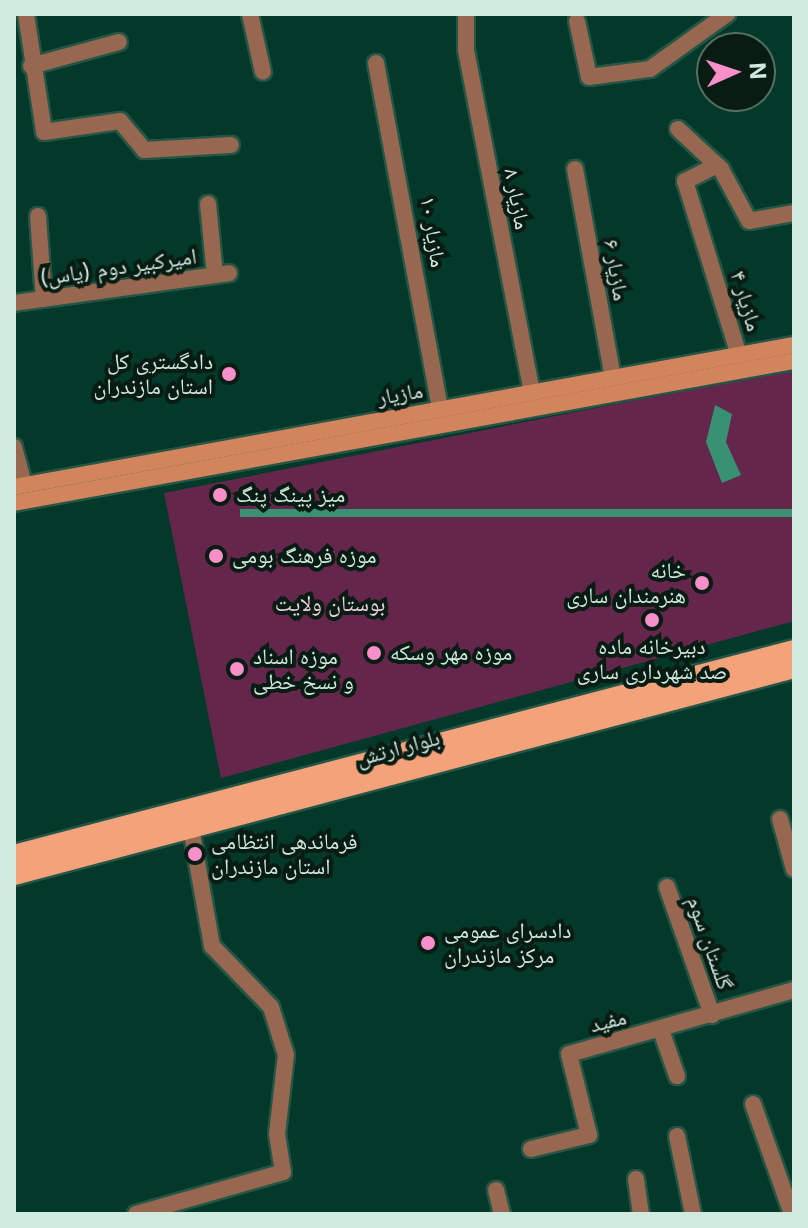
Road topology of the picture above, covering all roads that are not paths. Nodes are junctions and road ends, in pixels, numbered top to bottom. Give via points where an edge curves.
1 (26, 14) edge
2 (250, 14) edge
3 (466, 14) edge
4 (727, 14) edge
5 (577, 21) dead end
6 (119, 42) dead end
7 (376, 63) dead end
8 (31, 66) junction
9 (263, 72) dead end
10 (678, 129) dead end
11 (231, 145) dead end
12 (717, 165) junction
13 (575, 169) dead end
14 (208, 204) dead end
15 (794, 213) edge
16 (38, 216) dead end
17 (44, 299) junction
18 (14, 303) edge
19 (794, 345) edge
20 (739, 355) junction
21 (794, 361) edge
22 (613, 378) junction
23 (532, 393) junction
24 (503, 406) junction
25 (440, 410) junction
26 (14, 447) edge
27 (161, 468) junction
28 (19, 486) edge
29 (14, 503) edge
30 (794, 650) edge
31 (794, 668) edge
32 (728, 676) junction
33 (188, 818) junction
34 (780, 819) dead end
35 (95, 843) junction
36 (14, 855) edge
37 (794, 869) edge
38 (14, 875) edge
39 (667, 887) dead end
40 (793, 994) edge
41 (712, 1015) junction
42 (661, 1030) junction
43 (677, 1076) dead end
44 (753, 1104) dead end
45 (677, 1136) dead end
46 (531, 1149) dead end
47 (636, 1179) dead end
48 (496, 1190) dead end
49 (136, 1214) edge
50 (502, 1214) edge
51 (641, 1214) edge
52 (693, 1214) edge
53 (792, 1214) edge

1 - 8 street
2 - 9 street
3 - 23 street, مازیار ٨ via 466,50
4 - 5 street via 641,73 585,76
6 - 8 street
7 - 25 street, مازیار ١٠
8 - 11 street via 44,132 120,121 144,150
10 - 12 street
12 - 15 street via 749,221
12 - 20 street, مازیار ۴ via 685,181
13 - 22 street, مازیار ۶
14 - 17 street, امیرکبیر دوم (یاس) via 222,274
16 - 17 street
17 - 18 street, امیرکبیر دوم (یاس)
19 - 20 main road, مازیار
20 - 22 main road, مازیار
21 - 24 main road, مازیار
22 - 23 main road, مازیار
23 - 24 main road, مازیار
24 - 25 main road, مازیار
24 - 27 main road, مازیار
25 - 27 main road, مازیار
26 - 28 street
27 - 28 main road, مازیار
27 - 29 main road, مازیار
30 - 32 main road, بلوار ارتش
31 - 32 main road, بلوار ارتش
32 - 33 main road, بلوار ارتش
33 - 35 main road, بلوار ارتش
33 - 49 street via 212,946 271,1007 286,1055 277,1134 283,1172
34 - 37 street
35 - 36 main road, بلوار ارتش
35 - 38 main road, بلوار ارتش
39 - 41 street, گلستان سوم
40 - 41 street, مفید
41 - 42 street, مفید
42 - 43 street
42 - 46 street, مفید via 569,1054 589,1135
44 - 53 street
45 - 52 street
47 - 51 street
48 - 50 street

